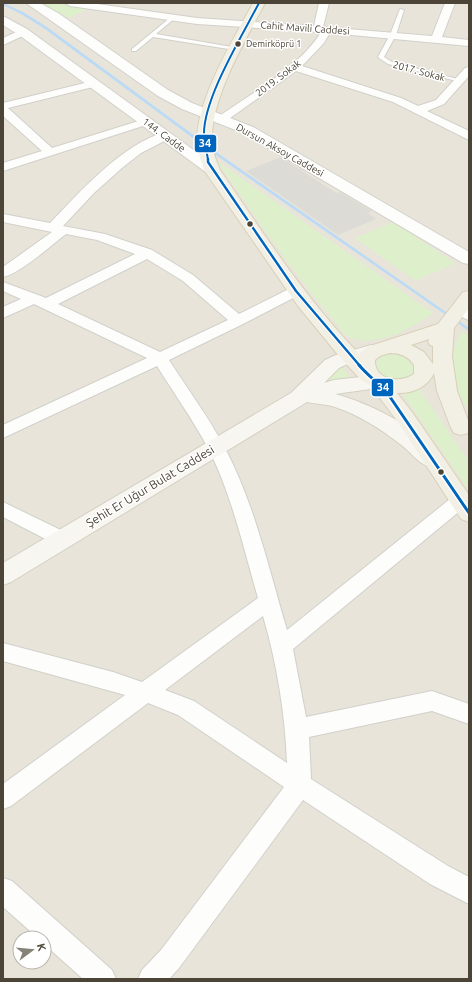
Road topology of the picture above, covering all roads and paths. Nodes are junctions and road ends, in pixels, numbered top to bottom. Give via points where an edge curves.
1 (32, 3) edge
2 (70, 3) edge
3 (259, 3) edge
4 (324, 3) edge
5 (450, 3) edge
6 (402, 10) dead end
7 (173, 18) junction
8 (3, 20) edge
9 (247, 25) junction
10 (323, 29) junction
11 (23, 32) junction
12 (152, 35) junction
13 (393, 35) junction
14 (436, 39) junction
15 (3, 42) edge
16 (469, 43) edge
17 (235, 48) junction
18 (134, 50) dead end
19 (294, 66) junction
20 (469, 70) edge
21 (459, 81) junction
22 (93, 84) junction
23 (3, 106) edge
24 (3, 110) edge
25 (419, 110) junction
26 (206, 118) junction
27 (222, 119) junction
28 (145, 122) junction
29 (166, 136) junction
30 (469, 136) edge
31 (50, 152) junction
32 (209, 162) junction
33 (3, 167) edge
34 (3, 218) edge
35 (58, 229) junction
36 (147, 253) junction
37 (469, 259) edge
38 (3, 273) edge
39 (3, 286) edge
40 (296, 291) junction
41 (40, 301) junction
42 (466, 306) edge
43 (3, 313) edge
44 (238, 321) junction
45 (444, 328) junction
46 (380, 348) junction
47 (350, 356) junction
48 (160, 358) junction
49 (425, 370) junction
50 (373, 378) junction
51 (300, 397) junction
52 (3, 432) edge
53 (465, 434) edge
54 (216, 447) junction
55 (439, 468) junction
56 (465, 507) edge
57 (3, 509) edge
58 (62, 539) junction
59 (3, 575) edge
60 (269, 602) junction
61 (282, 646) junction
62 (3, 652) edge
63 (145, 692) junction
64 (469, 714) edge
65 (297, 729) junction
66 (300, 785) junction
67 (3, 798) edge
68 (3, 890) edge
69 (469, 891) edge
70 (103, 979) edge
71 (151, 979) edge

1 - 26 street, Dursun Aksoy Caddesi via 153,87
2 - 7 street, Cahit Mavili Caddesi via 160,13
3 - 9 main road
4 - 10 street
5 - 14 street
6 - 13 lane
7 - 9 street, Cahit Mavili Caddesi
7 - 12 lane
8 - 11 street, 144. Cadde
9 - 10 street, Cahit Mavili Caddesi
9 - 17 main road
10 - 13 street, Cahit Mavili Caddesi
10 - 19 street, 2019. Sokak via 318,45
11 - 15 street
11 - 22 street, 144. Cadde
12 - 17 lane
12 - 18 lane
13 - 14 street, Cahit Mavili Caddesi
13 - 21 lane, 2017. Sokak via 382,57 384,60
14 - 16 street, Cahit Mavili Caddesi
17 - 26 main road
19 - 25 street
19 - 27 street, 2019. Sokak
20 - 21 street
21 - 25 street via 440,102
22 - 23 street
22 - 28 street, 144. Cadde
24 - 31 street
25 - 30 street
26 - 27 street, Dursun Aksoy Caddesi
26 - 32 main road
27 - 37 street, Dursun Aksoy Caddesi via 248,130
28 - 29 street, 144. Cadde
28 - 31 street
29 - 32 street, 144. Cadde
29 - 35 street via 137,150 119,164 90,190
31 - 33 street
32 - 40 main road, 144. Cadde
34 - 35 street
35 - 36 street via 100,237
35 - 38 street via 26,258
36 - 41 street
36 - 44 street via 188,278
39 - 41 street
40 - 44 street
40 - 47 main road, 144. Cadde
41 - 43 street
41 - 48 street
42 - 45 main road
44 - 48 street
45 - 46 main road
45 - 49 main road via 431,351
45 - 53 main road via 441,357 443,380 451,405
46 - 47 main road, Şehit Er Uğur Bulat Caddesi
46 - 49 main road via 408,350 422,360
46 - 50 main road via 372,351 364,362 365,368
47 - 50 main road, 144. Cadde
47 - 51 main road, Şehit Er Uğur Bulat Caddesi via 332,364
48 - 52 street
48 - 54 street
49 - 50 main road via 420,379 404,386 394,386
49 - 53 main road via 435,392
50 - 51 main road, Şehit Er Uğur Bulat Caddesi
50 - 55 main road, 144. Cadde via 401,412
51 - 54 main road, Şehit Er Uğur Bulat Caddesi
51 - 55 main road via 330,399 367,414 408,440
54 - 58 main road, Şehit Er Uğur Bulat Caddesi
54 - 60 street via 234,489
55 - 56 main road, 144. Cadde
56 - 61 street
57 - 58 street
58 - 59 main road, Şehit Er Uğur Bulat Caddesi
60 - 61 street
60 - 63 street
61 - 65 street
62 - 63 street
63 - 66 street via 186,708
63 - 67 street
64 - 65 street via 432,700
65 - 66 street
66 - 69 street via 439,875
66 - 71 street via 170,959
68 - 70 street

